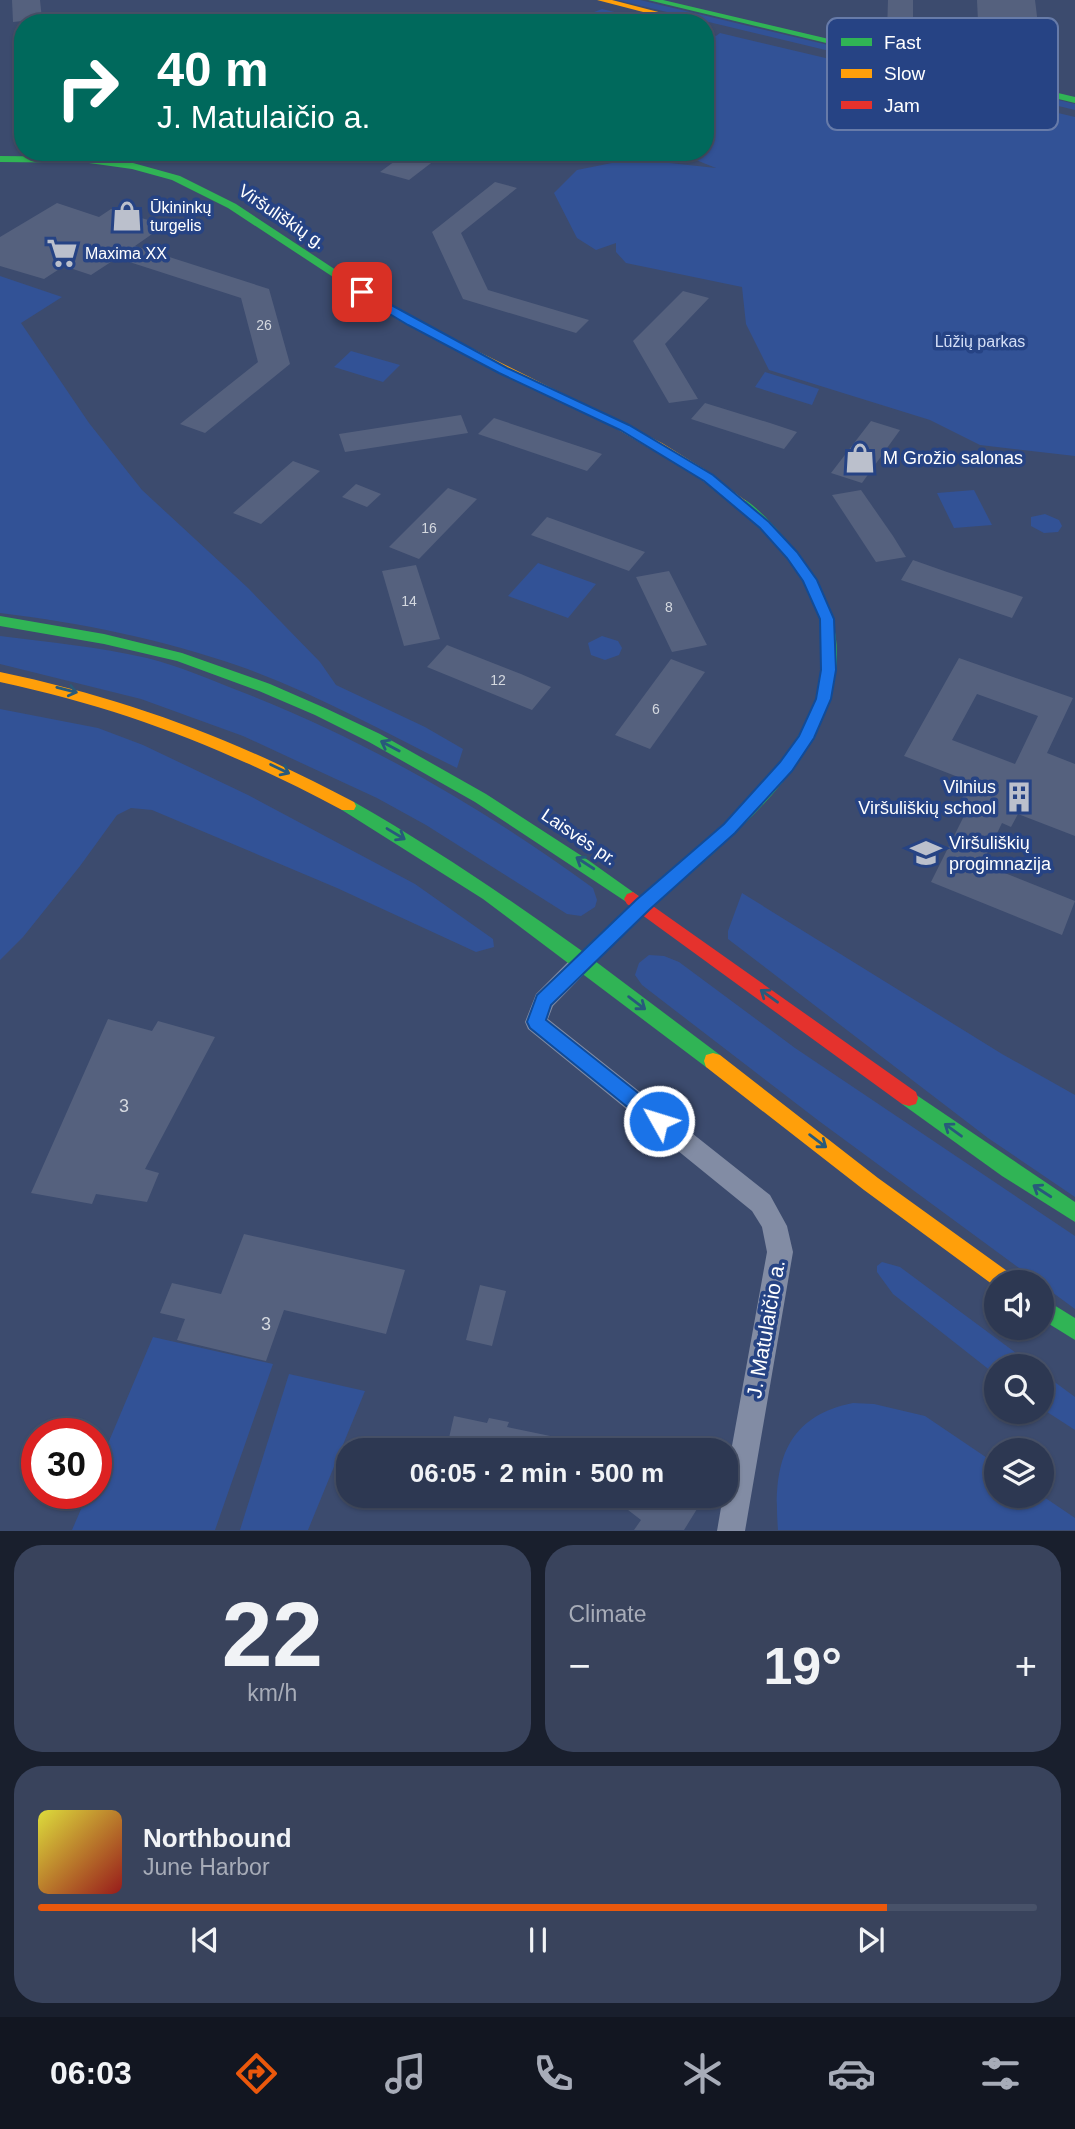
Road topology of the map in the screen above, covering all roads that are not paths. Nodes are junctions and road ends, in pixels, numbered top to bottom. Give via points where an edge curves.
1 (601, 0) edge
2 (652, 0) edge
3 (659, 14) edge
4 (711, 14) edge
5 (714, 15) edge
6 (714, 27) edge
7 (827, 41) edge
8 (827, 54) edge
9 (91, 161) edge
10 (0, 621) edge
11 (0, 677) edge
12 (642, 905) junction
13 (583, 961) junction
14 (1075, 1213) edge
15 (990, 1270) edge
16 (1054, 1316) edge
17 (1075, 1330) edge
18 (731, 1531) edge

1 - 3 main road
2 - 4 main road
5 - 7 main road
6 - 8 main road
9 - 12 main road, Viršuliškių g. via 173,177 209,192 396,313 670,453 738,502 792,555 810,580 827,619 829,670 816,721 786,766 749,808
12 -> 10 main road, Laisvės pr. via 508,813 389,744 317,710 208,666 143,646
11 -> 13 main road via 112,701 275,766 413,844
12 - 13 main road, Viršuliškių g.
14 -> 12 main road, Laisvės pr.
13 -> 15 main road
13 - 18 street, J. Matulaičio a. via 544,1001 536,1022 761,1203 778,1233 780,1252
16 - 17 main road

